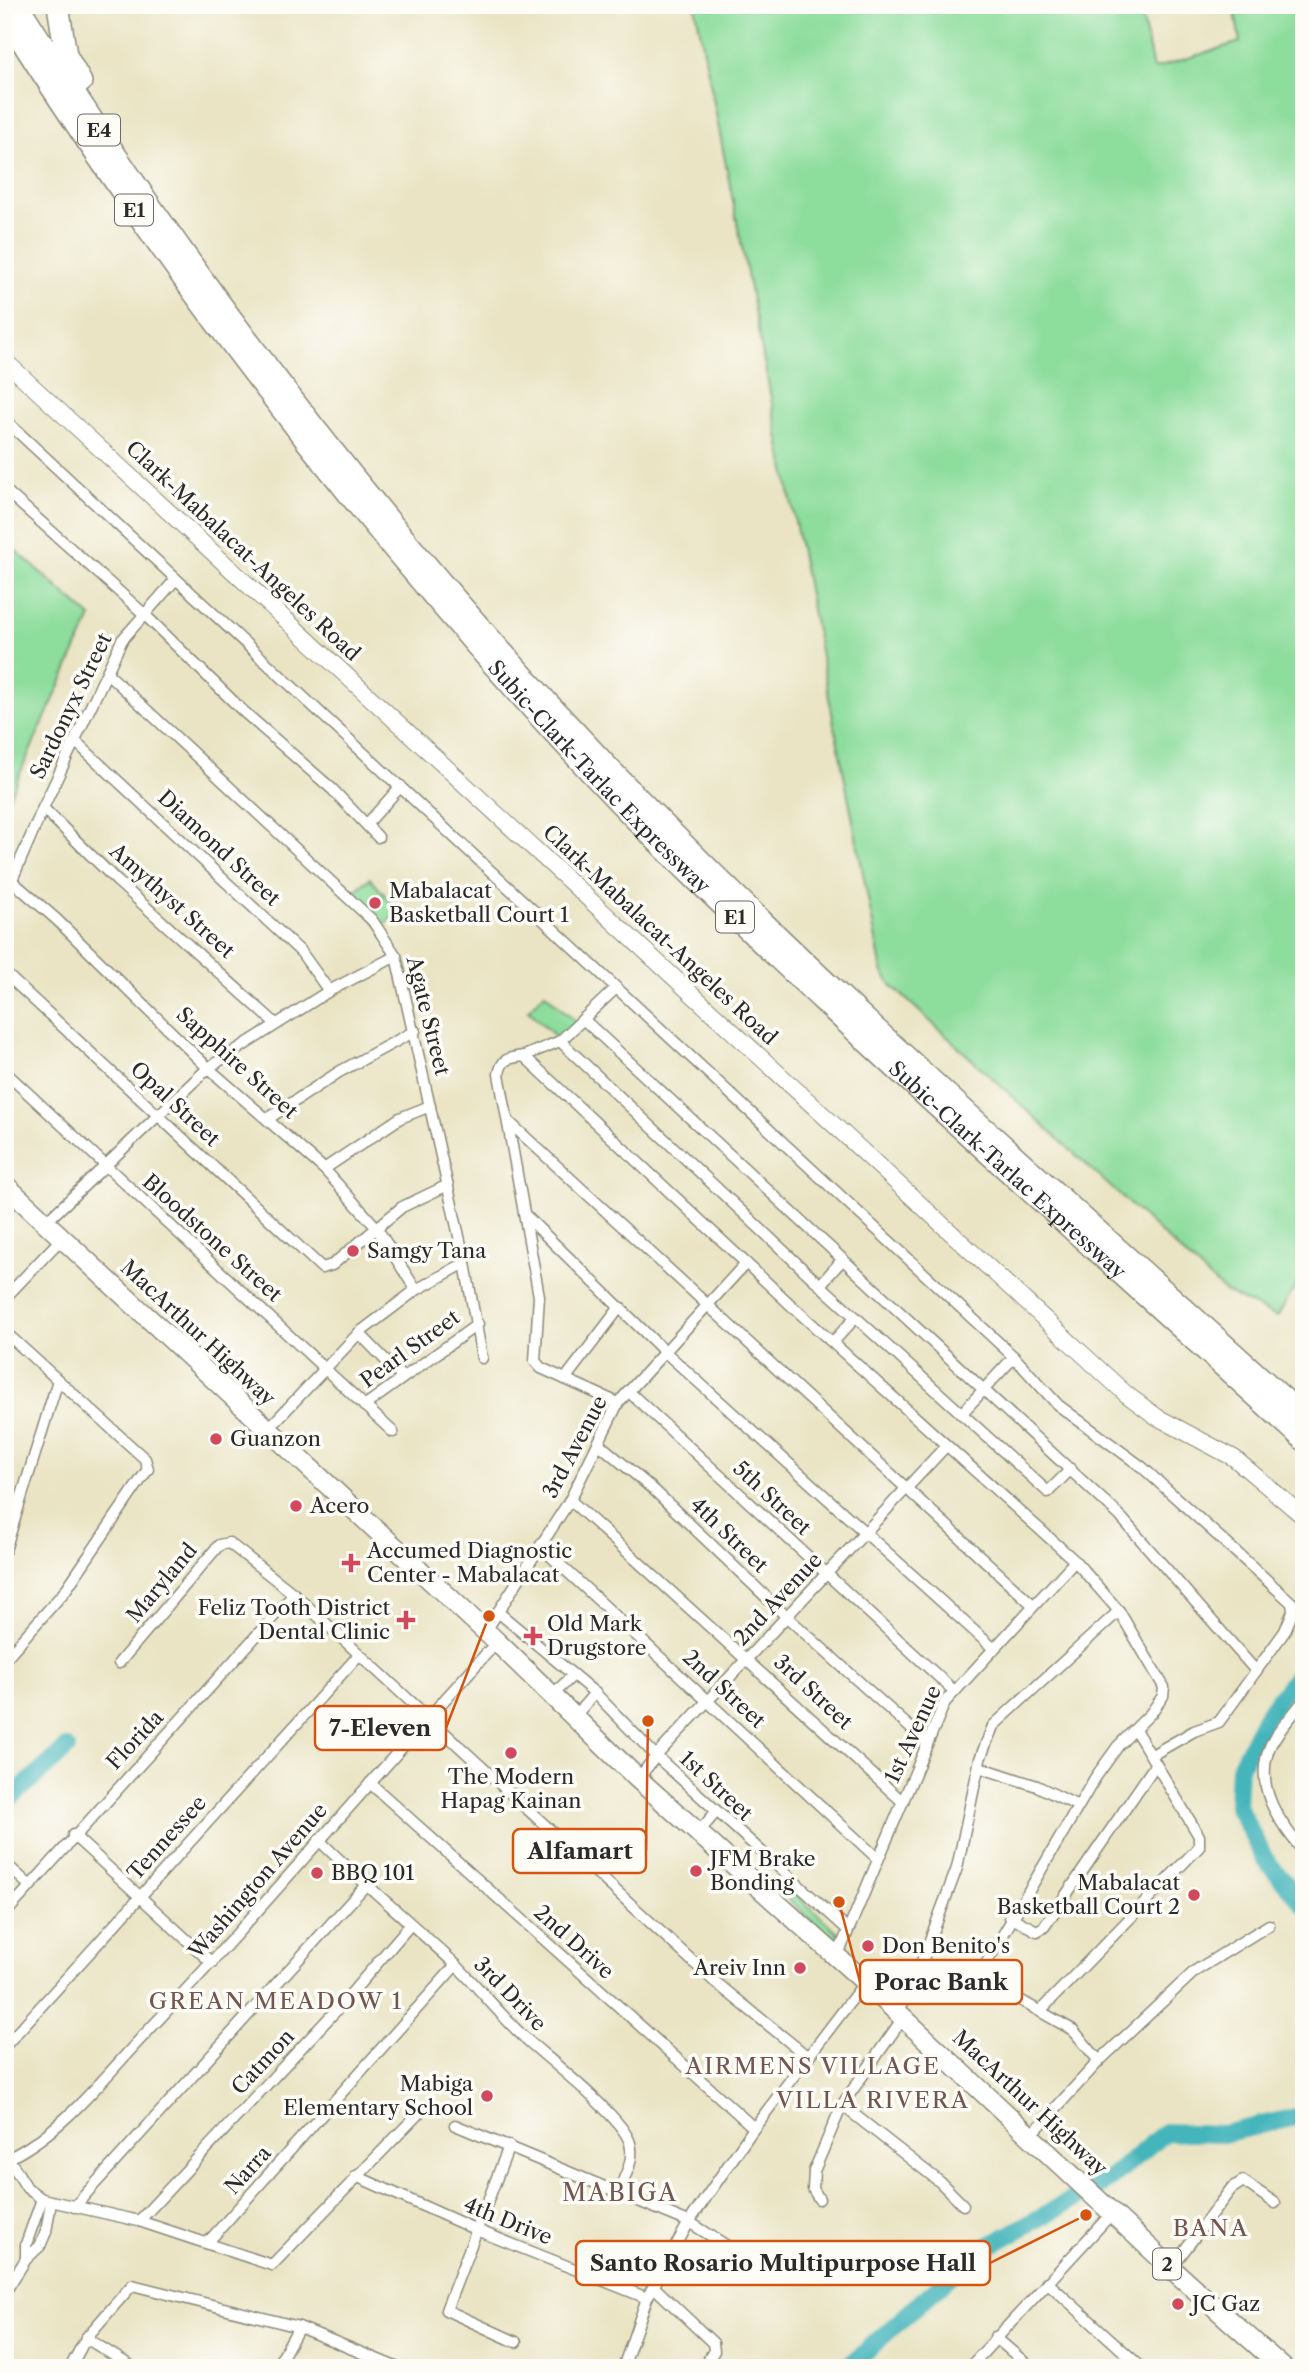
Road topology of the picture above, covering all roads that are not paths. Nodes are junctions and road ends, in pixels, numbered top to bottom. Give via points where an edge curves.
1 (18, 5) edge
2 (58, 5) edge
3 (5, 15) edge
4 (5, 34) edge
5 (46, 80) junction
6 (183, 252) junction
7 (5, 361) edge
8 (5, 420) edge
9 (5, 489) edge
10 (176, 579) junction
11 (143, 613) junction
12 (107, 673) junction
13 (75, 741) junction
14 (401, 786) junction
15 (43, 808) junction
16 (367, 824) junction
17 (378, 836) dead end
18 (12, 881) junction
19 (5, 896) edge
20 (396, 956) junction
21 (5, 973) edge
22 (615, 989) junction
23 (329, 991) junction
24 (583, 1018) junction
25 (275, 1023) junction
26 (415, 1031) junction
27 (559, 1041) junction
28 (524, 1056) junction
29 (208, 1068) junction
30 (5, 1072) edge
31 (430, 1106) junction
32 (159, 1115) junction
33 (269, 1118) junction
34 (509, 1122) junction
35 (105, 1167) junction
36 (324, 1169) junction
37 (5, 1185) edge
38 (448, 1185) junction
39 (526, 1216) junction
40 (376, 1227) junction
41 (52, 1229) junction
42 (844, 1259) junction
43 (466, 1263) junction
44 (746, 1264) junction
45 (820, 1285) junction
46 (416, 1290) junction
47 (5, 1298) edge
48 (708, 1304) junction
49 (620, 1307) junction
50 (855, 1318) junction
51 (478, 1324) junction
52 (5, 1332) edge
53 (359, 1332) junction
54 (833, 1342) junction
55 (664, 1352) junction
56 (1014, 1357) junction
57 (482, 1358) dead end
58 (326, 1368) junction
59 (402, 1377) junction
60 (565, 1379) junction
61 (58, 1380) junction
62 (984, 1390) junction
63 (628, 1391) junction
64 (618, 1403) junction
65 (364, 1406) junction
66 (961, 1414) junction
67 (1304, 1418) edge
68 (268, 1429) junction
69 (393, 1432) dead end
70 (1304, 1440) edge
71 (598, 1444) junction
72 (946, 1446) junction
73 (1071, 1469) junction
74 (906, 1490) junction
75 (570, 1500) junction
76 (1304, 1517) edge
77 (867, 1531) junction
78 (542, 1548) junction
79 (5, 1550) edge
80 (1075, 1562) junction
81 (827, 1575) junction
82 (294, 1594) junction
83 (1033, 1605) junction
84 (1119, 1611) junction
85 (498, 1612) junction
86 (787, 1617) junction
87 (491, 1637) junction
88 (993, 1648) junction
89 (358, 1656) junction
90 (5, 1659) edge
91 (749, 1659) junction
92 (119, 1663) dead end
93 (1256, 1671) junction
94 (573, 1675) junction
95 (953, 1690) junction
96 (595, 1693) junction
97 (552, 1696) junction
98 (1304, 1700) edge
99 (709, 1701) junction
100 (429, 1716) junction
101 (574, 1717) junction
102 (1136, 1731) junction
103 (926, 1742) junction
104 (656, 1756) junction
105 (1154, 1759) junction
106 (979, 1767) junction
107 (638, 1780) junction
108 (370, 1783) junction
109 (903, 1802) junction
110 (1078, 1806) junction
111 (716, 1812) junction
112 (698, 1833) junction
113 (73, 1835) junction
114 (319, 1840) junction
115 (752, 1845) junction
116 (1304, 1852) edge
117 (878, 1859) junction
118 (5, 1863) edge
119 (735, 1865) junction
120 (30, 1886) junction
121 (365, 1886) junction
122 (139, 1898) junction
123 (5, 1914) edge
124 (1010, 1917) junction
125 (410, 1924) junction
126 (1269, 1925) dead end
127 (848, 1930) junction
128 (837, 1957) junction
129 (212, 1963) junction
130 (456, 1965) junction
131 (866, 1982) junction
132 (1041, 2010) junction
133 (900, 2015) junction
134 (5, 2046) edge
135 (808, 2057) junction
136 (1099, 2061) junction
137 (842, 2105) junction
138 (419, 2113) dead end
139 (455, 2125) dead end
140 (754, 2128) junction
141 (1031, 2135) junction
142 (509, 2147) junction
143 (7, 2160) edge
144 (356, 2176) junction
145 (618, 2193) junction
146 (819, 2199) dead end
147 (46, 2200) junction
148 (1275, 2203) dead end
149 (962, 2205) dead end
150 (1107, 2206) junction
151 (75, 2207) junction
152 (139, 2221) junction
153 (689, 2222) junction
154 (479, 2231) junction
155 (208, 2242) junction
156 (751, 2268) dead end
157 (1171, 2268) junction
158 (1047, 2282) junction
159 (655, 2288) junction
160 (5, 2292) edge
161 (647, 2298) junction
162 (1222, 2314) junction
163 (299, 2327) junction
164 (995, 2337) junction
165 (86, 2338) junction
166 (516, 2342) dead end
167 (71, 2368) edge
168 (134, 2368) edge
169 (276, 2368) edge
170 (398, 2368) edge
171 (623, 2368) edge
172 (703, 2368) edge
173 (969, 2368) edge
174 (1031, 2368) edge
175 (1142, 2368) edge
176 (1274, 2368) edge
177 (1283, 2368) edge

1 - 6 highway, Subic-Clark-Tarlac Expressway / E4
2 - 6 highway via 62,40 72,68
3 - 5 highway, Subic-Clark-Tarlac Expressway
4 - 5 highway via 27,68
5 - 70 highway, Subic-Clark-Tarlac Expressway / E1 via 160,250 338,483 441,607 595,778 856,1032
6 - 67 highway, Subic-Clark-Tarlac Expressway / E1 via 355,478 517,669 607,765 735,896
7 - 76 main road, Clark-Mabalacat-Angeles Road via 1117,1387 1157,1417 1234,1458
8 - 10 street
9 - 11 street
10 - 11 street, Sardonyx Street
10 - 14 street
11 - 12 street, Sardonyx Street via 122,640
11 - 16 street
12 - 13 street, Sardonyx Street
12 - 20 street, Agate Street via 372,920
13 - 15 street, Sardonyx Street
13 - 23 street, Diamond Street via 301,952
14 - 16 street
14 - 22 street
15 - 18 street, Sardonyx Street
15 - 25 street, Amythyst Street
16 - 17 street
18 - 19 street, Sardonyx Street
18 - 29 street, Sapphire Street
20 - 23 street
20 - 26 street, Agate Street
21 - 32 street, Opal Street
22 - 24 street
22 - 56 street
23 - 25 street
24 - 27 street
24 - 42 street
25 - 29 street
26 - 31 street, Agate Street
26 - 33 street via 339,1072
27 - 28 street
27 - 45 street
28 - 34 street via 507,1058 501,1065
28 - 44 street
29 - 32 street
29 - 33 street, Sapphire Street
30 - 35 street, Bloodstone Street
31 - 36 street via 400,1118
31 - 38 street, Agate Street
32 - 35 street
32 - 40 street, Opal Street via 322,1268 332,1265
33 - 36 street, Sapphire Street
34 - 39 street
34 - 48 street
35 - 41 street
35 - 58 street, Bloodstone Street
36 - 40 street, Sapphire Street
37 - 41 highway, MacArthur Highway / 2
38 - 40 street via 402,1207
38 - 43 street, Agate Street
39 - 49 street
39 - 60 street via 539,1296 535,1361
40 - 46 street, Sapphire Street
41 - 47 street
41 - 68 highway, MacArthur Highway / 2
42 - 45 street
42 - 62 street
43 - 46 street
43 - 51 street, Agate Street
44 - 48 street, 3rd Avenue
44 - 54 street
45 - 50 street
46 - 53 street
48 - 55 street, 3rd Avenue
48 - 74 street
49 - 55 street
49 - 60 street
50 - 54 street
50 - 66 street
51 - 57 street, Agate Street
51 - 59 street, Pearl Street
52 - 61 street
53 - 58 street
53 - 59 street
54 - 72 street
55 - 63 street, 3rd Avenue
55 - 77 street
56 - 62 street
56 - 93 street via 1058,1405 1142,1467 1292,1603 1285,1631
58 - 65 street, Bloodstone Street
58 - 68 street
59 - 65 street, Pearl Street
60 - 64 street
61 - 79 street
61 - 90 street via 145,1459 147,1472 65,1591
62 - 66 street
62 - 73 street
63 - 64 street, 3rd Avenue
63 - 81 street, 5th Street
64 - 71 street, 3rd Avenue
65 - 69 street, Bloodstone Street
66 - 73 street via 1048,1492
68 - 87 highway, MacArthur Highway / 2
71 - 75 street, 3rd Avenue
71 - 86 street, 4th Street
72 - 74 street, 2nd Avenue
72 - 80 street
73 - 93 street via 1119,1515
74 - 77 street, 2nd Avenue
74 - 83 street
75 - 78 street, 3rd Avenue
75 - 91 street, 3rd Street
77 - 81 street, 2nd Avenue
77 - 88 street
78 - 85 street, 3rd Avenue
78 - 99 street, 2nd Street
80 - 83 street, 1st Avenue
80 - 84 street
81 - 86 street, 2nd Avenue
81 - 95 street, 5th Street
82 - 89 street, Maryland
82 - 92 street, Maryland via 235,1547 223,1543
82 - 113 street, Florida
83 - 88 street, 1st Avenue
84 - 102 street via 1164,1687 1163,1696
84 - 106 street via 1006,1711 985,1742
85 - 87 street, 3rd Avenue
85 - 94 street, 1st Street
86 - 91 street, 2nd Avenue
86 - 103 street, 4th Street
87 - 97 highway, MacArthur Highway / 2
87 - 100 street, Washington Avenue
88 - 95 street, 1st Avenue
89 - 100 street, Maryland
89 - 122 street, Tennessee
91 - 99 street, 2nd Avenue
91 - 109 street, 3rd Street
93 - 105 street via 1215,1726 1194,1731
94 - 96 street, 1st Street
94 - 97 street
95 - 103 street, 1st Avenue
96 - 101 street
96 - 104 street, 1st Street
97 - 101 highway, MacArthur Highway / 2
98 - 116 street via 1272,1743 1266,1778 1275,1814
99 - 104 street, 2nd Avenue
99 - 117 street, 2nd Street
100 - 108 street, Washington Avenue
100 - 135 street, Maryland via 704,1971
101 - 107 highway, MacArthur Highway / 2
102 - 105 street
102 - 110 street via 1105,1762
103 - 109 street, 1st Avenue
104 - 107 street, 2nd Avenue
104 - 111 street, 1st Street
105 - 124 street via 1044,1927 1037,1931
105 - 132 street via 1199,1836 1199,1847
106 - 110 street via 1037,1786
106 - 133 street via 957,1868
107 - 112 highway, MacArthur Highway / 2
108 - 114 street, Washington Avenue
108 - 140 street, 2nd Drive
109 - 117 street, 1st Avenue
110 - 124 street
111 - 112 street
111 - 115 street, 1st Street
112 - 119 highway, MacArthur Highway / 2
113 - 120 street, Florida
113 - 122 street
114 - 121 street, 3rd Drive
114 - 129 street, Washington Avenue
115 - 119 street
115 - 127 street, 1st Street
117 - 127 street, 1st Avenue
118 - 120 street
119 - 128 highway, MacArthur Highway / 2
120 - 123 street, Florida
121 - 125 street, 3rd Drive
121 - 151 street
122 - 129 street
122 - 134 street, Tennessee
124 - 132 street via 983,1975 986,1981
125 - 130 street, 3rd Drive
125 - 152 street, Catmon via 343,2003
126 - 136 street via 1195,1971
127 - 128 street, 1st Avenue
128 - 131 highway, MacArthur Highway / 2
129 - 143 street, Washington Avenue via 47,2134
130 - 145 street, 3rd Drive via 523,2037 600,2105 630,2141 631,2164
130 - 155 street, Narra
131 - 133 highway, MacArthur Highway / 2
131 - 135 street
132 - 136 street via 1073,2031
133 - 137 street
133 - 141 highway, MacArthur Highway / 2
135 - 140 street
136 - 141 street
137 - 146 street via 814,2171 813,2189
137 - 149 street via 940,2182
138 - 144 street
139 - 142 street
140 - 153 street
141 - 150 highway, MacArthur Highway / 2
142 - 145 street
142 - 154 street
143 - 147 street via 27,2188
144 - 154 street, 4th Drive
144 - 155 street via 272,2266
145 - 153 street
147 - 151 street
147 - 160 street via 46,2232 40,2246
148 - 157 street via 1243,2181 1231,2189
150 - 157 highway, MacArthur Highway / 2
150 - 158 street
151 - 152 street
152 - 155 street
153 - 156 street via 735,2251
153 - 159 street
154 - 161 street, 4th Drive
154 - 166 street via 446,2311
157 - 162 highway, MacArthur Highway / 2
158 - 164 street
158 - 175 street
159 - 161 street
159 - 172 street via 713,2343 714,2351
161 - 171 street
162 - 176 highway, MacArthur Highway / 2
162 - 177 highway, MacArthur Highway / 2
163 - 165 street via 132,2285
163 - 169 street
163 - 170 street
164 - 173 street
164 - 174 street
165 - 167 street
165 - 168 street

